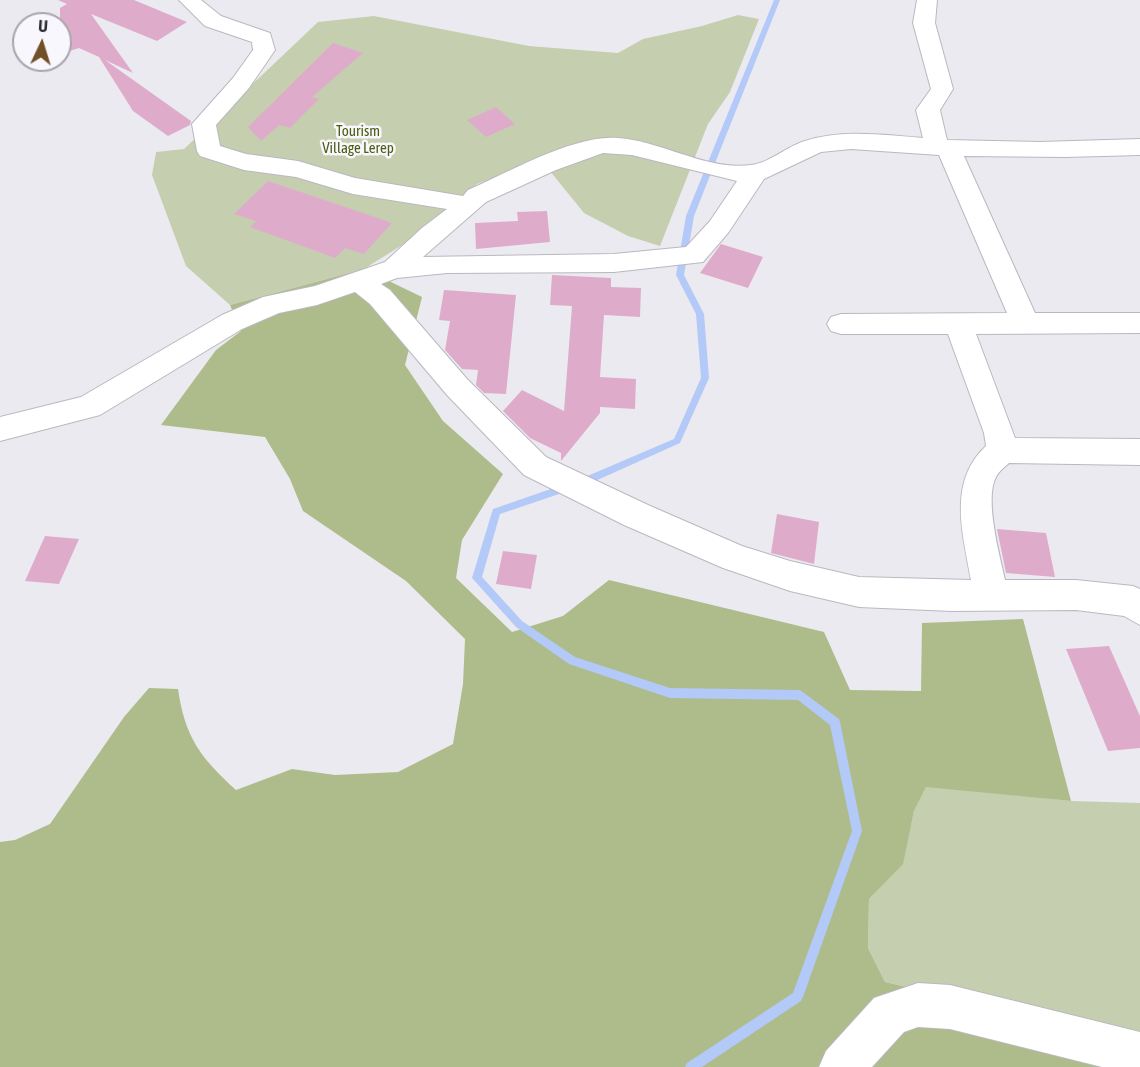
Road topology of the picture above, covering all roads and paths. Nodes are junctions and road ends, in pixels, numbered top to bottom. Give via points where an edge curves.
1 (189, 0) edge
2 (927, 0) edge
3 (942, 147) junction
4 (1140, 147) edge
5 (756, 173) junction
6 (468, 207) junction
7 (395, 269) junction
8 (358, 281) junction
9 (1140, 323) edge
10 (841, 324) dead end
11 (958, 324) junction
12 (1026, 325) junction
13 (0, 429) edge
14 (1002, 450) junction
15 (1140, 452) edge
16 (990, 593) junction
17 (1137, 606) edge
18 (1140, 1054) edge
19 (842, 1067) edge

1 - 6 street via 213,21 262,38 264,50 204,124 209,151 244,162 298,169 353,186
2 - 3 street via 924,23 942,90 928,110
3 - 4 street
3 - 5 street via 858,140 820,144
3 - 12 street
5 - 6 street via 727,171 615,144 580,152 477,196
5 - 7 street via 719,227 683,256
6 - 7 street via 431,234
7 - 8 street
8 - 13 street via 273,304 232,322 89,406
8 - 16 street via 380,297 457,387 535,466 578,488 735,558 790,576 859,592 952,596
9 - 12 street
10 - 11 street
11 - 12 street
11 - 14 street
14 - 15 street
14 - 16 street via 979,478 976,495
16 - 17 street via 1076,595
18 - 19 street via 950,1007 918,1005 890,1014

